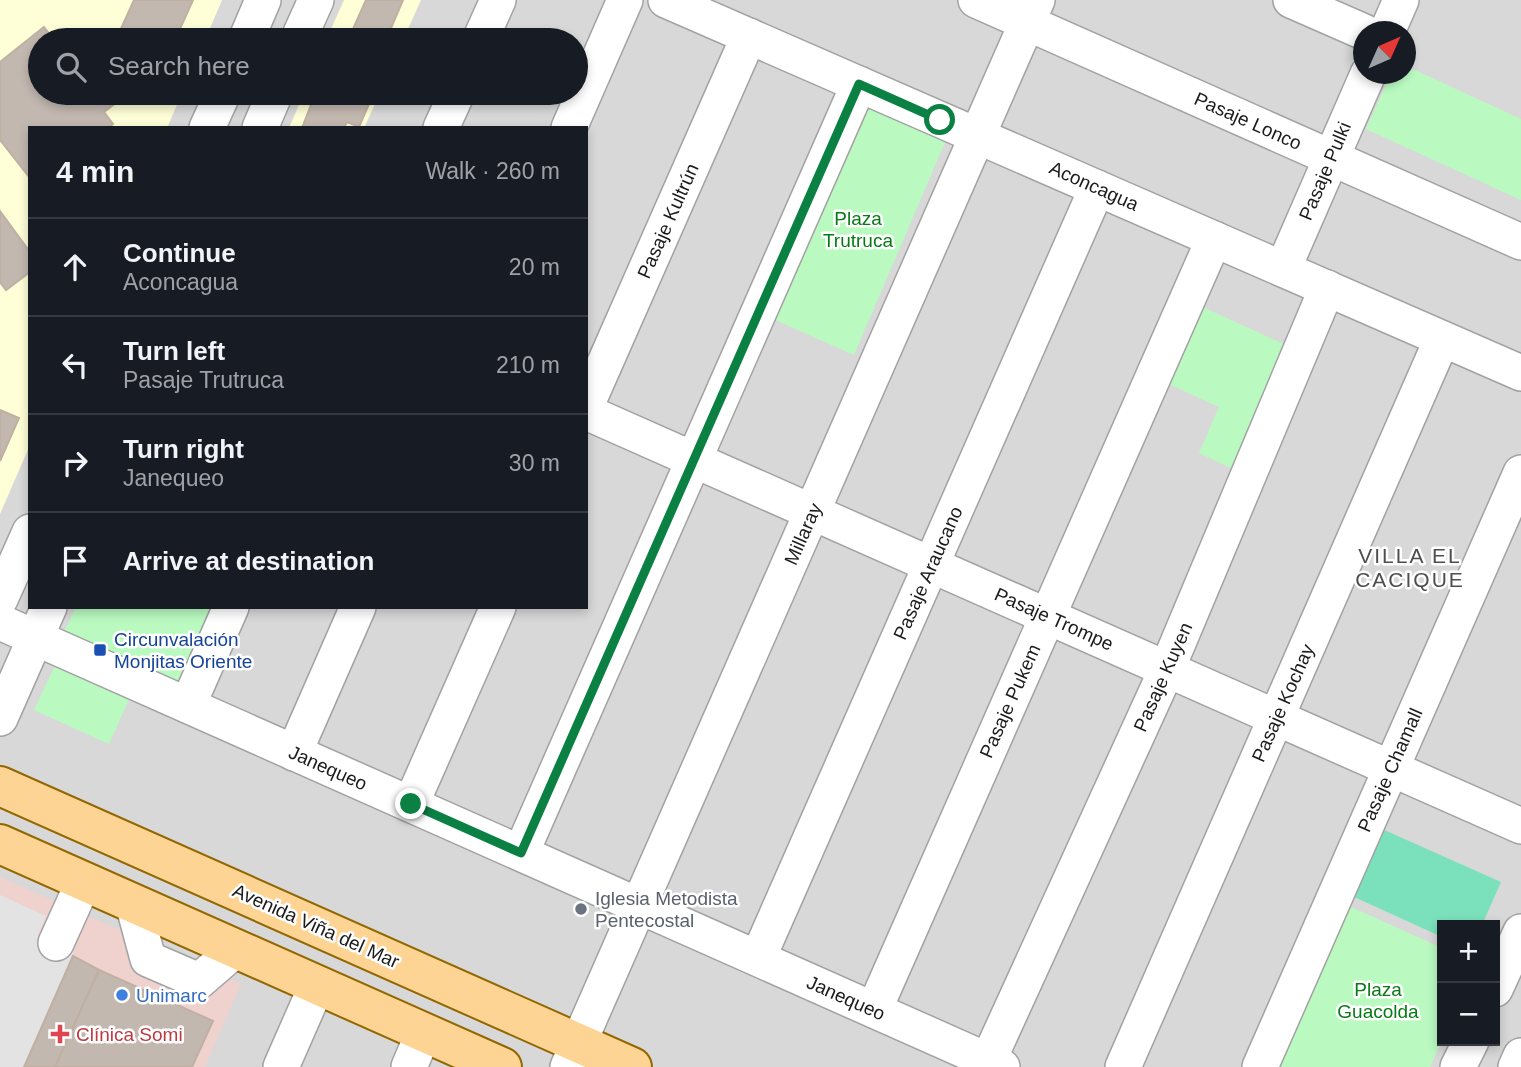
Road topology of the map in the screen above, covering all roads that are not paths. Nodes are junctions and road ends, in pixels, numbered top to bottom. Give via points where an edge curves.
1 (264, 0) edge
2 (316, 0) edge
3 (498, 0) edge
4 (625, 0) edge
5 (666, 0) edge
6 (976, 0) edge
7 (1291, 0) edge
8 (1401, 0) edge
9 (1032, 11) edge
10 (1392, 21) edge
11 (251, 28) edge
12 (303, 28) edge
13 (485, 28) edge
14 (1353, 28) edge
15 (749, 36) junction
16 (859, 84) junction
17 (1363, 84) edge
18 (588, 85) edge
19 (218, 105) edge
20 (270, 105) edge
21 (452, 105) edge
22 (579, 105) edge
23 (208, 126) edge
24 (261, 126) edge
25 (443, 126) edge
26 (570, 126) edge
27 (978, 136) junction
28 (1330, 158) junction
29 (1097, 188) junction
30 (1214, 239) junction
31 (1521, 242) edge
32 (1283, 270) junction
33 (1327, 288) junction
34 (1442, 339) junction
35 (1521, 373) edge
36 (588, 401) edge
37 (588, 413) edge
38 (694, 460) junction
39 (1521, 473) edge
40 (812, 513) junction
41 (28, 536) edge
42 (931, 565) junction
43 (0, 599) edge
44 (230, 609) edge
45 (357, 609) edge
46 (497, 609) edge
47 (1047, 617) junction
48 (0, 622) edge
49 (42, 623) edge
50 (1167, 669) junction
51 (188, 705) junction
52 (0, 718) edge
53 (1276, 718) junction
54 (294, 752) junction
55 (1391, 768) junction
56 (0, 786) edge
57 (411, 804) junction
58 (1521, 826) edge
59 (0, 844) edge
60 (521, 853) junction
61 (84, 881) junction
62 (639, 906) junction
63 (1521, 932) edge
64 (56, 943) dead end
65 (758, 958) junction
66 (1498, 983) edge
67 (317, 985) junction
68 (874, 1010) junction
69 (424, 1032) junction
70 (1468, 1046) edge
71 (573, 1055) edge
72 (1521, 1056) edge
73 (995, 1064) edge
74 (281, 1067) edge
75 (409, 1067) edge
76 (502, 1067) edge
77 (632, 1067) edge
78 (1123, 1067) edge
79 (1260, 1067) edge
80 (1458, 1067) edge
81 (1516, 1067) edge

1 - 11 street
2 - 12 street
3 - 13 street
4 - 18 street
5 - 15 street, Aconcagua
6 - 9 street, Pasaje Lonco
7 - 14 street
8 - 10 street
9 - 27 street, Millaray
9 - 28 street, Pasaje Lonco
15 - 16 street, Aconcagua
15 - 36 street, Pasaje Kultrún
16 - 27 street, Aconcagua
16 - 38 street
17 - 28 street, Pasaje Pulki
19 - 23 street
20 - 24 street
21 - 25 street
22 - 26 street
27 - 29 street, Aconcagua
27 - 40 street, Millaray
28 - 31 street, Pasaje Lonco
28 - 32 street, Pasaje Pulki
29 - 30 street, Aconcagua
29 - 42 street, Pasaje Araucano
30 - 32 street, Aconcagua
30 - 47 street, Pasaje Pukem
32 - 33 street, Aconcagua
33 - 34 street, Aconcagua
33 - 50 street, Pasaje Kuyen
34 - 35 street, Aconcagua
34 - 53 street, Pasaje Kochay
37 - 38 street, Pasaje Trompe
38 - 40 street, Pasaje Trompe
38 - 60 street
39 - 55 street, Pasaje Chamall
40 - 42 street, Pasaje Trompe
40 - 62 street, Millaray
41 - 43 street
42 - 47 street, Pasaje Trompe
42 - 65 street, Pasaje Araucano
44 - 51 street
45 - 54 street
46 - 57 street
47 - 50 street, Pasaje Trompe
47 - 68 street, Pasaje Pukem
48 - 49 street, Janequeo
49 - 51 street, Janequeo
49 - 52 street
50 - 53 street, Pasaje Trompe
50 - 73 street, Pasaje Kuyen
51 - 54 street, Janequeo
53 - 55 street, Pasaje Trompe
53 - 78 street, Pasaje Kochay
54 - 57 street, Janequeo
55 - 58 street, Pasaje Trompe
55 - 79 street, Pasaje Chamall
56 - 71 main road, Avenida Viña del Mar
57 - 60 street, Janequeo
59 - 61 main road
60 - 62 street, Janequeo
61 - 64 street
61 - 67 main road
62 - 65 street, Janequeo
62 - 71 street, Millaray
63 - 66 street
65 - 68 street, Janequeo
67 - 69 main road
67 - 74 street
68 - 73 street, Janequeo
69 - 75 street
69 - 76 main road
70 - 80 street
71 - 77 main road, Avenida Viña del Mar
72 - 81 street

